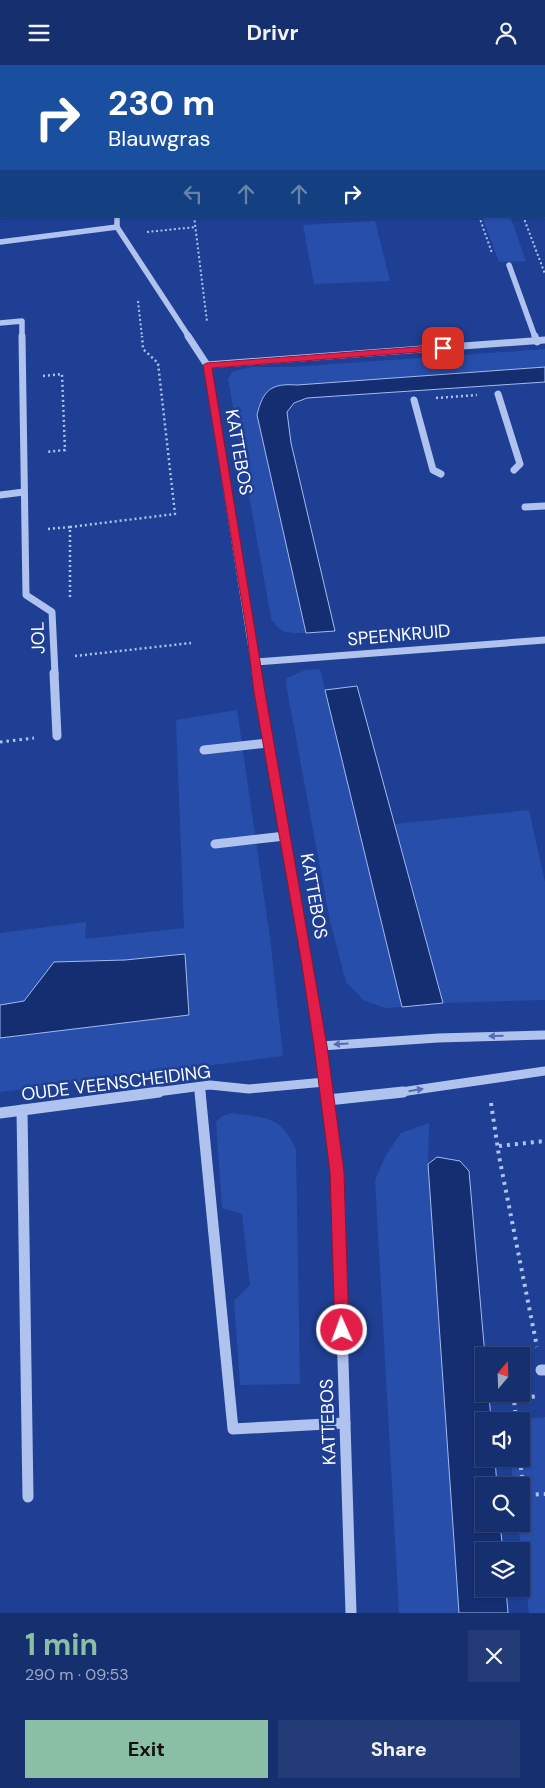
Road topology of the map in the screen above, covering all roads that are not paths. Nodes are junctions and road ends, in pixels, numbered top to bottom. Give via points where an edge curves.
1 (117, 217) edge
2 (117, 227) junction
3 (0, 242) edge
4 (509, 265) dead end
5 (0, 323) edge
6 (545, 341) edge
7 (537, 342) junction
8 (207, 365) junction
9 (498, 394) road end
10 (414, 400) road end
11 (514, 470) dead end
12 (441, 474) dead end
13 (24, 492) junction
14 (0, 495) edge
15 (545, 506) edge
16 (525, 507) dead end
17 (545, 640) edge
18 (256, 662) junction
19 (57, 736) road end
20 (268, 743) junction
21 (204, 750) dead end
22 (285, 836) junction
23 (215, 844) dead end
24 (545, 1035) edge
25 (321, 1046) junction
26 (545, 1071) edge
27 (325, 1082) junction
28 (200, 1087) junction
29 (328, 1101) junction
30 (22, 1110) junction
31 (0, 1113) edge
32 (345, 1423) junction
33 (28, 1497) dead end
34 (351, 1613) edge

1 - 2 street
2 - 3 street
2 - 8 street, KATTEBOS
4 - 7 street
5 - 13 street, JOL via 22,321
6 - 7 street
7 - 8 street
8 - 18 street, KATTEBOS
9 - 11 street via 520,464
10 - 12 street via 433,471
13 - 14 street
13 - 19 street, JOL via 26,595 52,612
15 - 16 street
17 - 18 street, SPEENKRUID
18 - 20 street, KATTEBOS
20 - 21 street
20 - 22 street, KATTEBOS
22 - 23 street
22 - 25 street, KATTEBOS
24 -> 25 street
25 - 27 street, KATTEBOS
29 -> 26 street
27 - 28 street, OUDE VEENSCHEIDING via 249,1089
27 - 29 street, KATTEBOS
28 - 30 street, OUDE VEENSCHEIDING
28 - 32 street via 233,1429
29 - 32 street, KATTEBOS via 337,1172
30 - 31 street, OUDE VEENSCHEIDING
30 - 33 street
32 - 34 street, KATTEBOS

